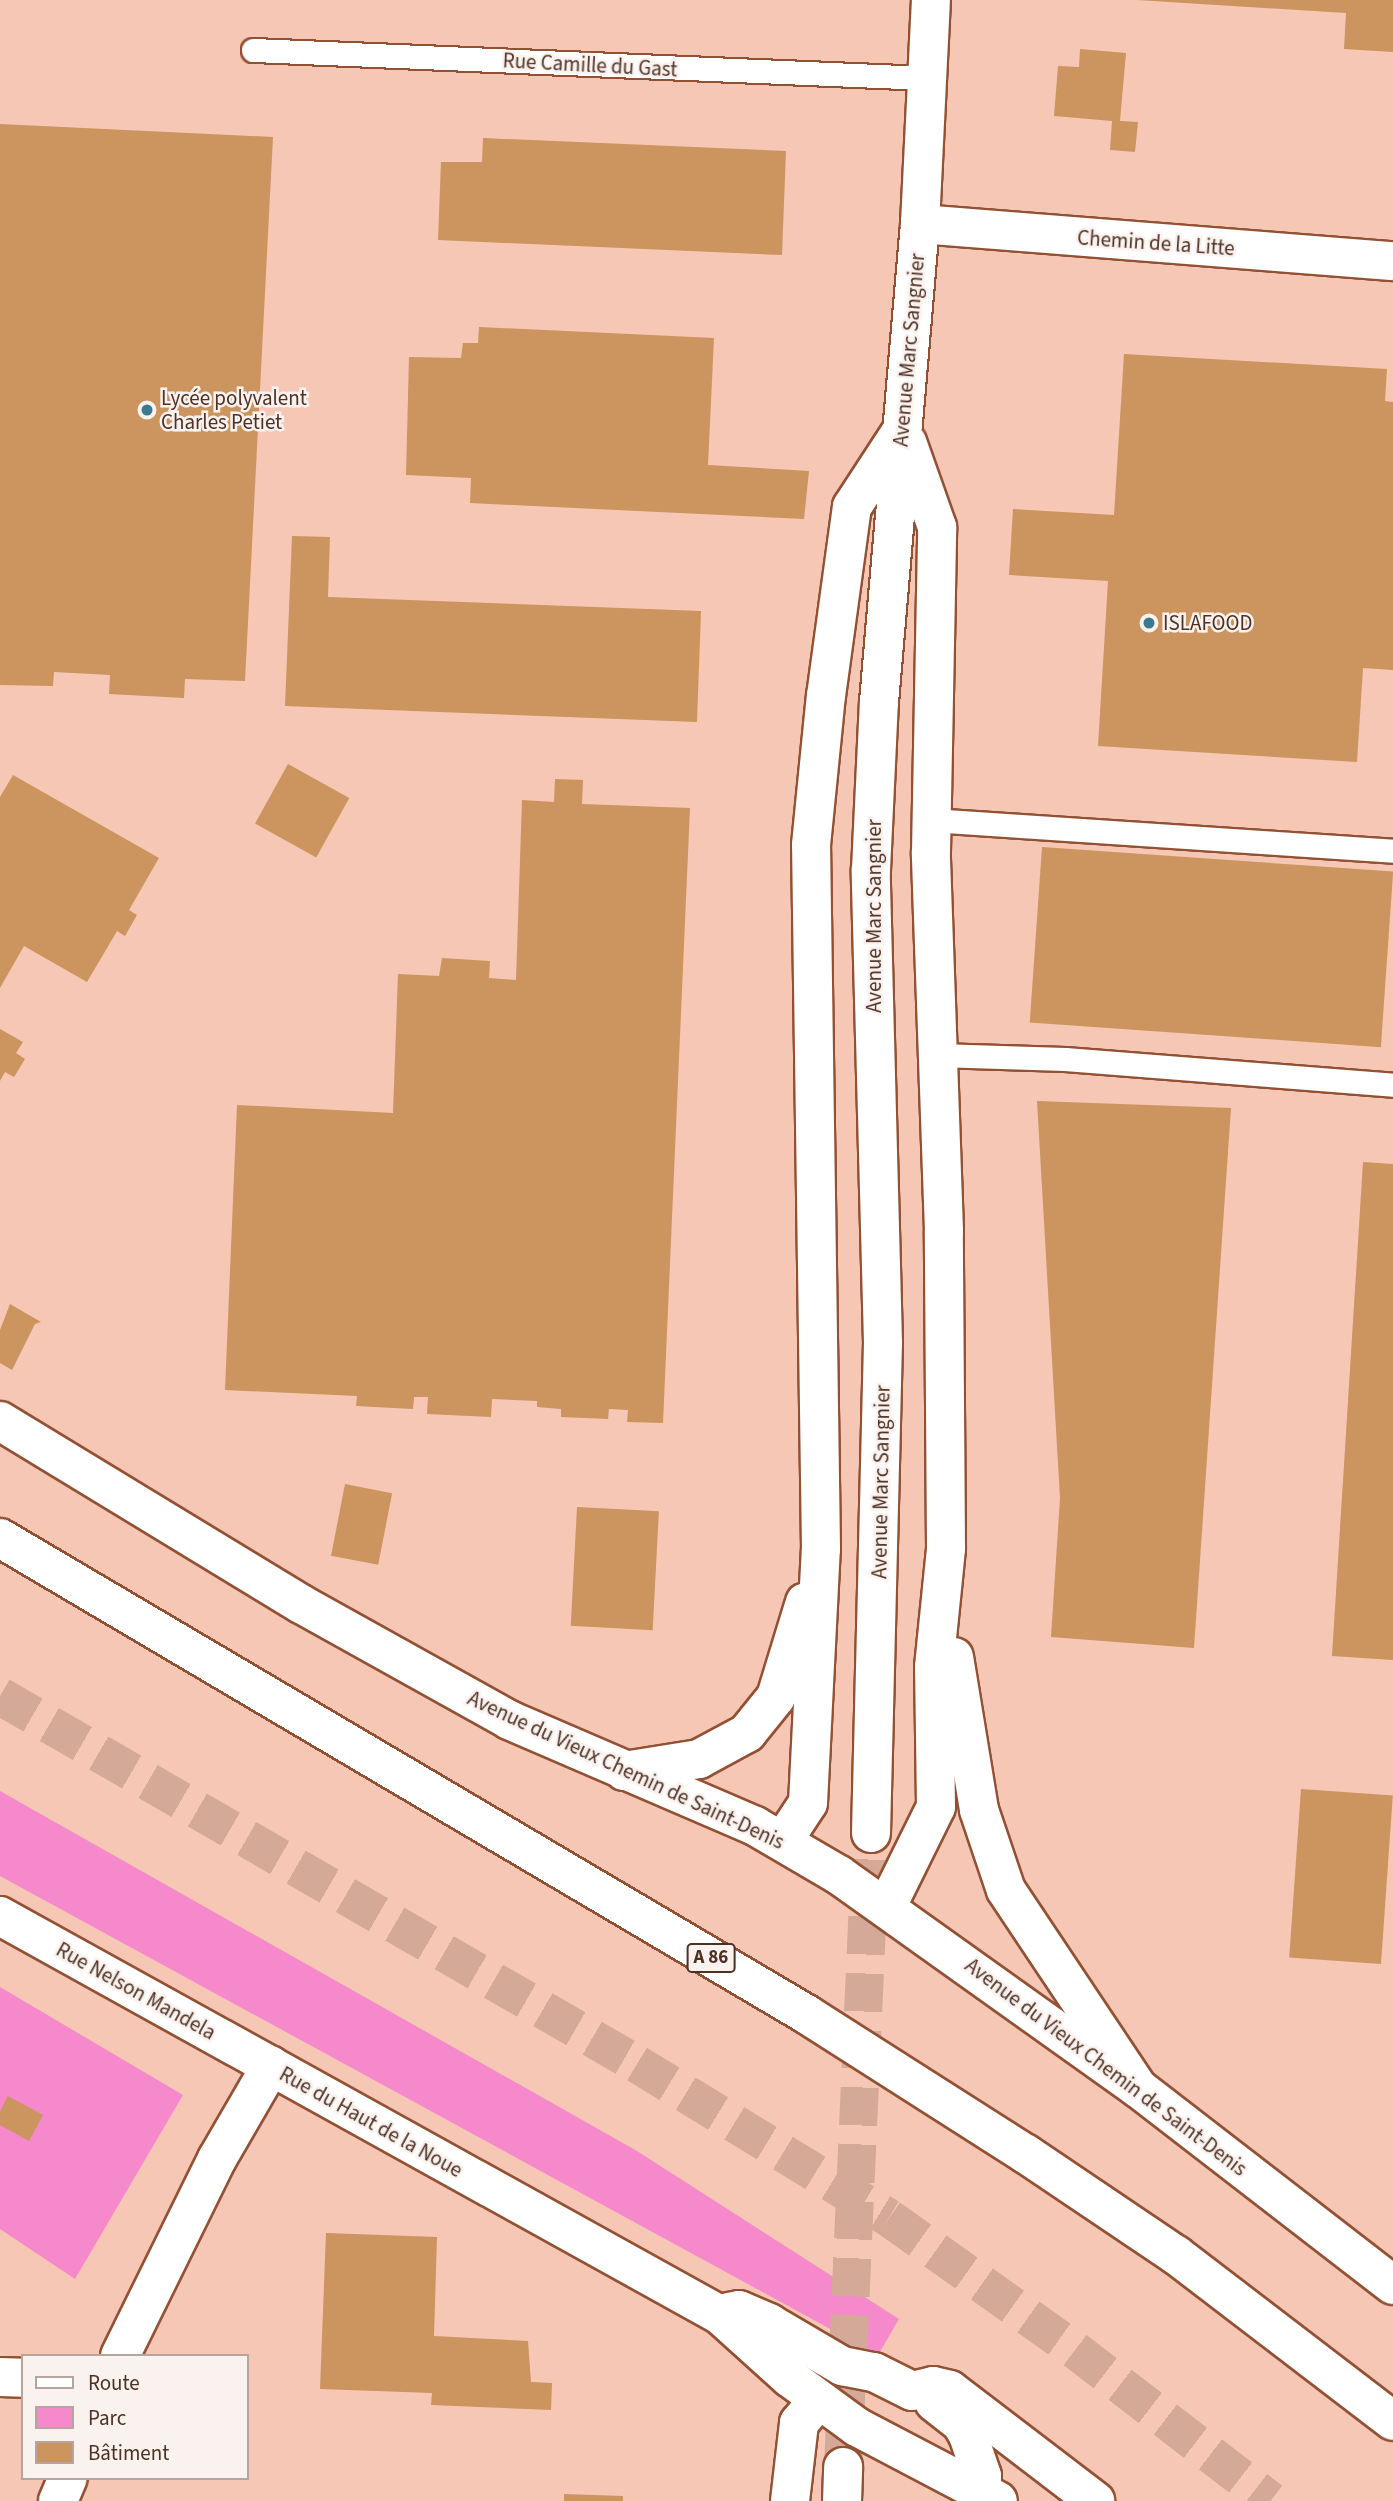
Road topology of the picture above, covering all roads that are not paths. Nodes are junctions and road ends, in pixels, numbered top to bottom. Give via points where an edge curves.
1 (932, 0) edge
2 (253, 50) dead end
3 (927, 78) junction
4 (920, 224) junction
5 (1393, 261) edge
6 (902, 430) junction
7 (931, 820) junction
8 (1393, 851) edge
9 (937, 1055) junction
10 (1393, 1085) edge
11 (0, 1421) edge
12 (0, 1538) edge
13 (946, 1548) junction
14 (821, 1549) junction
15 (624, 1771) junction
16 (871, 1833) tunnel mouth
17 (783, 1841) junction
18 (887, 1906) junction
19 (0, 1916) edge
20 (271, 2066) junction
21 (1138, 2088) junction
22 (1393, 2285) edge
23 (720, 2315) junction
24 (121, 2354) edge
25 (0, 2377) edge
26 (21, 2378) edge
27 (912, 2391) junction
28 (818, 2400) junction
29 (1393, 2421) edge
30 (67, 2480) edge
31 (987, 2498) edge
32 (58, 2501) edge
33 (790, 2501) edge
34 (1095, 2501) edge

1 - 3 main road, Avenue Marc Sangnier
2 - 3 lane, Rue Camille du Gast
3 - 4 main road, Avenue Marc Sangnier
4 - 5 main road, Chemin de la Litte
4 - 6 main road, Avenue Marc Sangnier
6 - 7 main road via 937,527
6 - 14 main road via 852,506 825,696 811,845
6 - 16 main road, Avenue Marc Sangnier via 871,870 883,1343
7 - 8 lane
7 - 9 main road
9 - 10 lane via 1065,1059
9 - 13 main road via 944,1231
11 - 15 main road, Avenue du Vieux Chemin de Saint-Denis via 326,1618 509,1720
12 - 29 main road, A 86 via 806,2014 1015,2146 1176,2255
13 - 18 main road via 933,1699 936,1807
13 - 21 main road via 960,1707 986,1837 1018,1915
14 - 15 main road via 776,1697 760,1720 707,1757
14 - 17 main road via 808,1803
15 - 17 main road, Avenue du Vieux Chemin de Saint-Denis
17 - 18 main road, Avenue du Vieux Chemin de Saint-Denis
18 - 21 main road, Avenue du Vieux Chemin de Saint-Denis
19 - 20 main road, Rue Nelson Mandela
20 - 23 main road, Rue du Haut de la Noue
20 - 24 main road, Rue du Haut de la Noue via 217,2158
21 - 22 main road, Avenue du Vieux Chemin de Saint-Denis
23 - 27 main road, Rue du Haut de la Noue via 739,2310 842,2366 874,2372
23 - 28 main road, Rue du Haut de la Noue
25 - 26 main road
27 - 28 main road via 877,2388
27 - 31 main road, Rue du Haut de la Noue via 961,2423 977,2457
27 - 34 main road via 933,2386 960,2396
28 - 31 main road, Rue du Haut de la Noue via 903,2455
28 - 33 main road via 799,2423
30 - 32 main road

